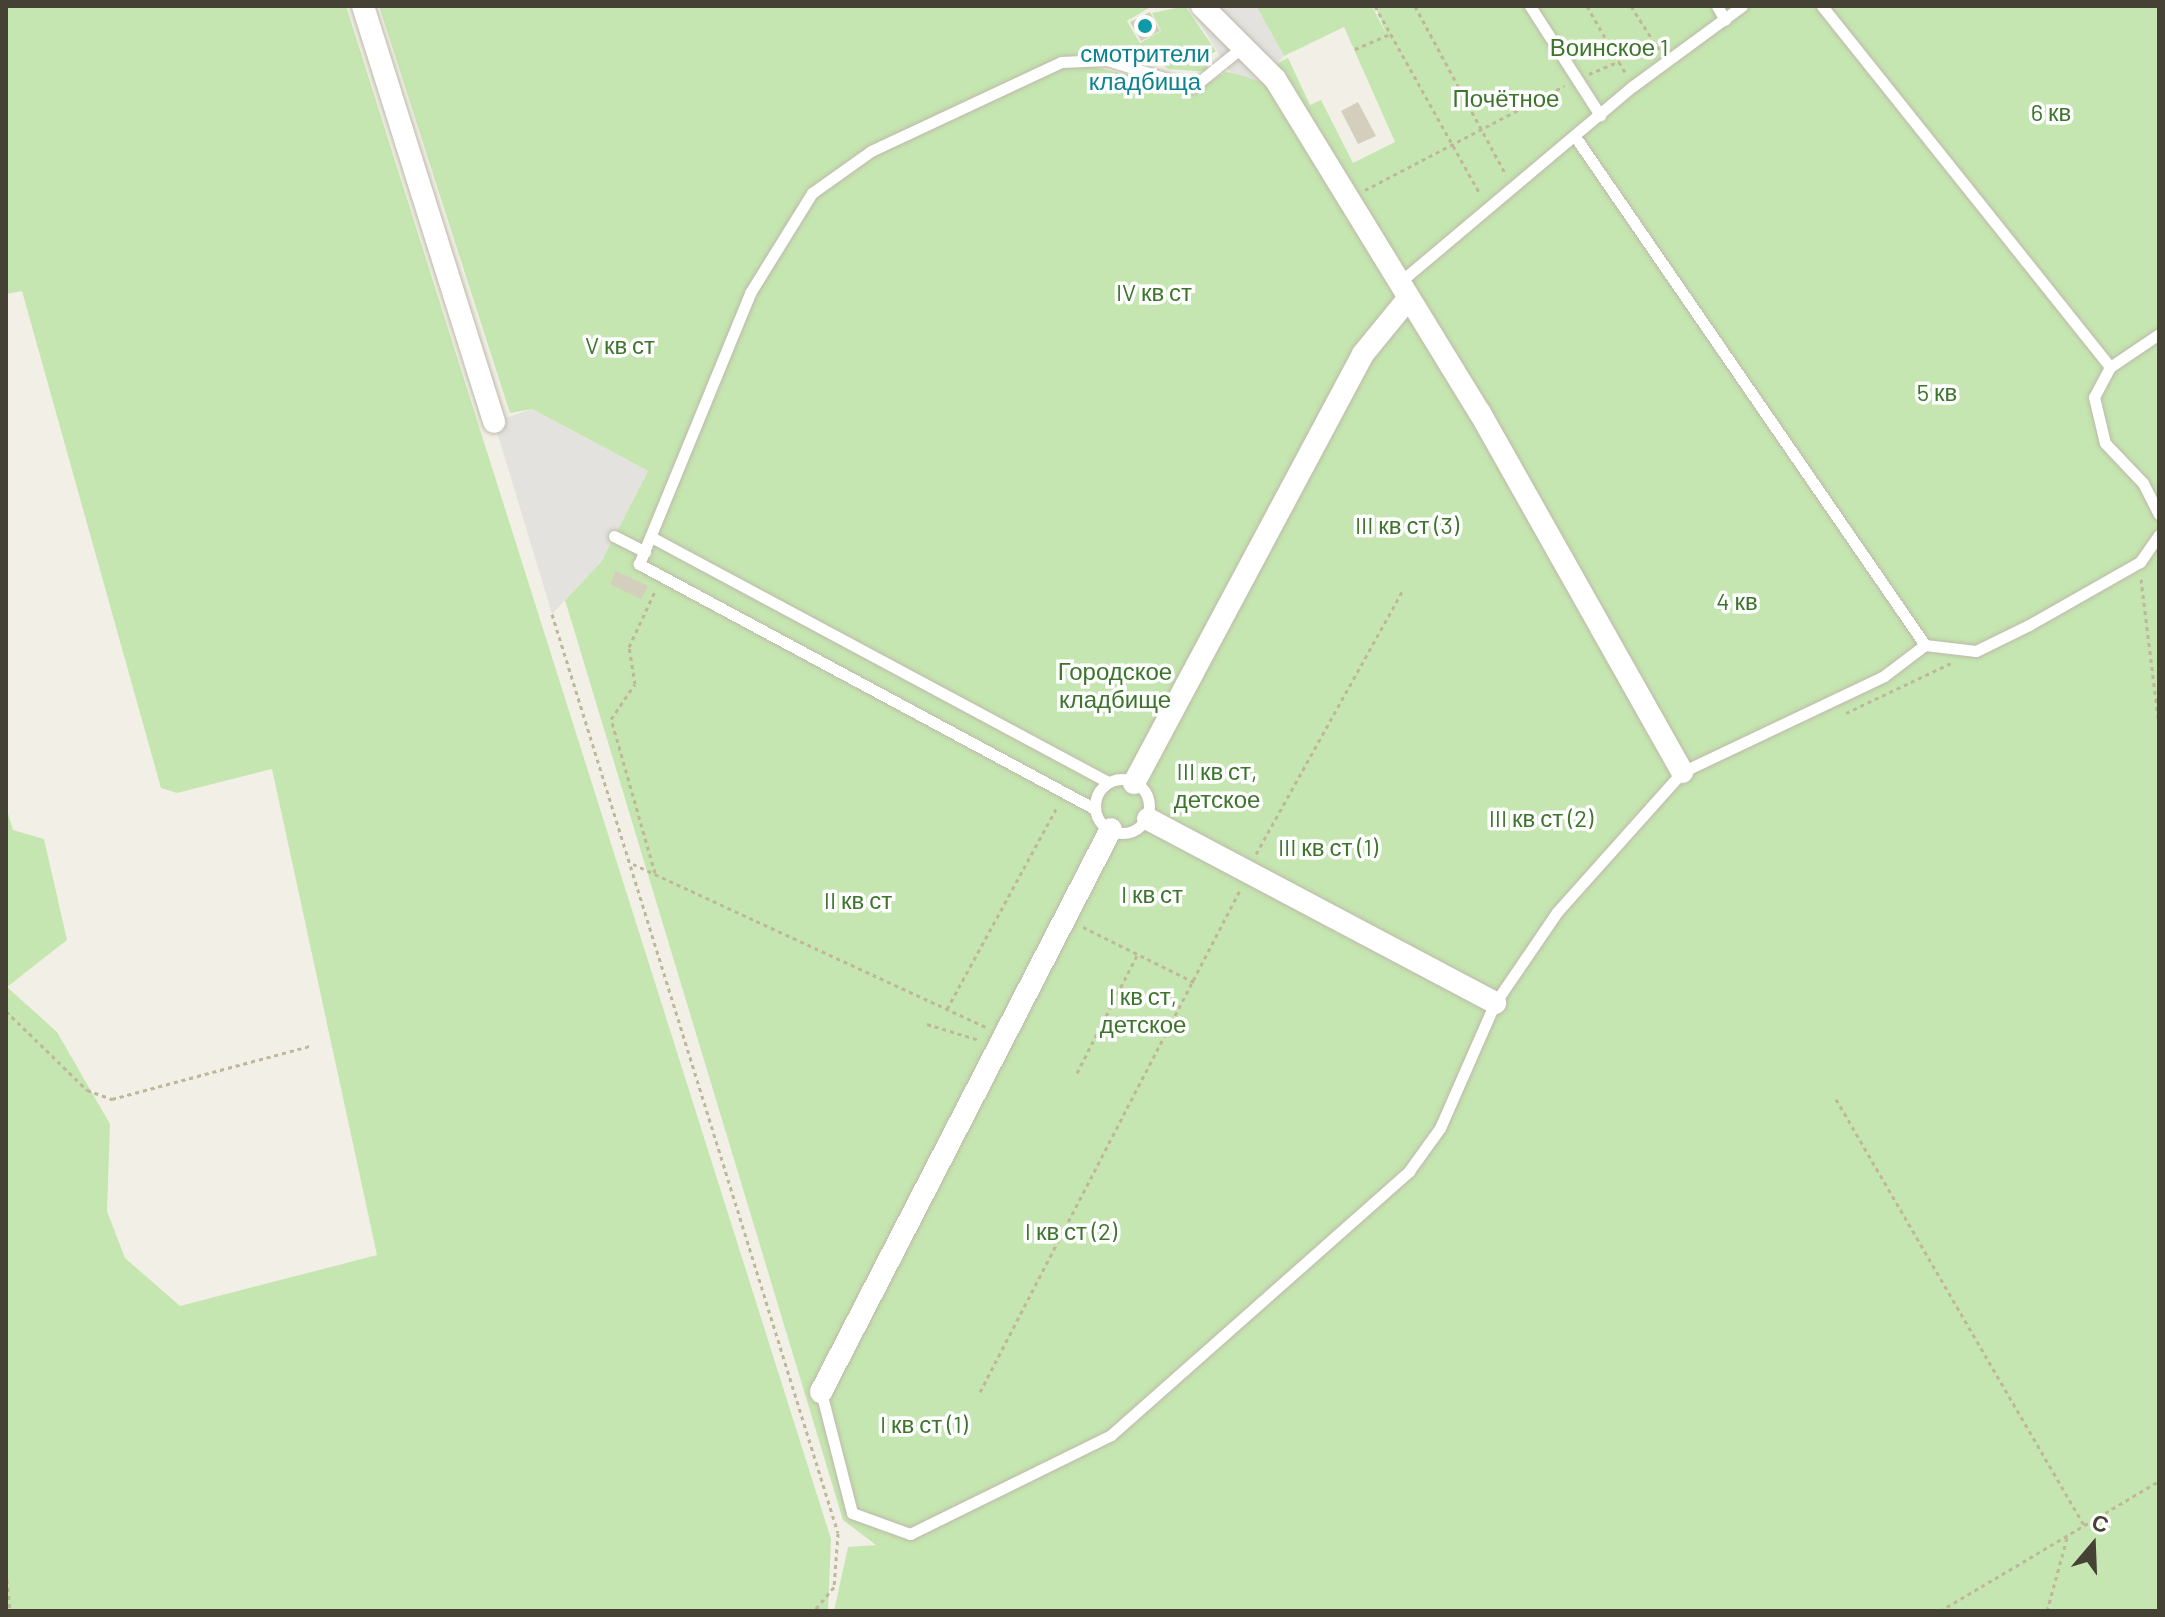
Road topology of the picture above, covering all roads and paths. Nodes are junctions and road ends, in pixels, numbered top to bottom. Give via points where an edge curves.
1 (363, 6) edge
2 (1202, 6) edge
3 (1375, 6) edge
4 (1415, 6) edge
5 (1530, 6) edge
6 (1587, 6) edge
7 (1631, 6) edge
8 (1717, 6) edge
9 (1742, 6) edge
10 (1822, 6) edge
11 (1725, 20) junction
12 (1390, 34) junction
13 (1241, 48) junction
14 (1355, 49) dead end
15 (1665, 59) junction
16 (1619, 61) junction
17 (1575, 81) junction
18 (1633, 86) junction
19 (1600, 115) junction
20 (1482, 130) junction
21 (1576, 138) junction
22 (1452, 146) junction
23 (1513, 187) junction
24 (1348, 198) junction
25 (1488, 207) junction
26 (1404, 290) junction
27 (2159, 334) edge
28 (2110, 367) junction
29 (494, 422) dead end
30 (2159, 514) edge
31 (2159, 535) edge
32 (614, 536) dead end
33 (653, 538) junction
34 (645, 552) junction
35 (2140, 562) junction
36 (663, 576) junction
37 (1403, 590) dead end
38 (552, 614) dead end
39 (1925, 645) junction
40 (2159, 726) edge
41 (1682, 772) junction
42 (1108, 782) junction
43 (1134, 783) junction
44 (2159, 790) edge
45 (1065, 792) junction
46 (1095, 809) junction
47 (1148, 819) junction
48 (1111, 829) junction
49 (632, 863) junction
50 (2159, 866) edge
51 (1248, 871) junction
52 (655, 873) junction
53 (1065, 918) junction
54 (1138, 954) junction
55 (1194, 982) junction
56 (1495, 1003) junction
57 (947, 1009) junction
58 (6, 1011) edge
59 (927, 1024) dead end
60 (1000, 1042) junction
61 (313, 1045) dead end
62 (1077, 1073) dead end
63 (1836, 1099) dead end
64 (821, 1392) joint
65 (980, 1392) dead end
66 (2159, 1481) edge
67 (2084, 1525) junction
68 (2068, 1534) junction
69 (6, 1572) edge
70 (10, 1611) edge
71 (814, 1611) edge
72 (1940, 1611) edge
73 (2047, 1611) edge

1 - 29 street
2 - 13 street
3 - 12 path
4 - 20 path
5 - 17 lane
6 - 16 path
7 - 15 path
8 - 11 lane
9 - 11 lane
10 - 28 lane
11 - 15 lane
12 - 14 path
12 - 22 path
13 - 24 street via 1275,79
13 - 33 lane via 1193,87 1107,60 1061,62 871,151 812,193 750,293
15 - 18 lane
16 - 17 path
16 - 18 path
17 - 19 lane
17 - 20 path
18 - 19 lane
19 - 21 lane
20 - 22 path
20 - 23 path
21 - 23 lane
21 - 39 lane
22 - 24 path
22 - 25 path
23 - 25 lane
24 - 26 street
25 - 26 lane
26 - 41 street
26 - 43 street via 1363,354
27 - 28 lane
28 - 30 lane via 2094,397 2096,420
31 - 35 lane
32 - 34 lane
33 - 34 lane
33 - 42 lane
34 - 36 lane via 639,564
35 - 39 lane via 1976,651
35 - 40 path
36 - 45 lane
36 - 52 path via 629,647 635,684 611,719
37 - 51 path via 1390,617 1379,622
38 - 49 path
39 - 41 lane via 1884,676
41 - 56 lane via 1557,912
42 - 43 lane
42 - 46 lane
43 - 47 lane via 1150,801
44 - 50 path
45 - 46 lane
45 - 57 path
46 - 48 lane
47 - 48 lane via 1126,832
47 - 51 street
48 - 53 street
49 - 52 path
49 - 71 path via 838,1533 834,1587
51 - 55 path
51 - 56 street
52 - 57 path
53 - 54 path
53 - 60 street
54 - 55 path
54 - 62 path
55 - 65 path
56 - 64 lane via 1440,1128 1409,1171 1111,1435 910,1534 852,1513
57 - 60 path
58 - 61 path via 87,1090 112,1099
59 - 60 path
60 - 64 street
63 - 67 path
66 - 67 path
67 - 68 path
68 - 72 path
68 - 73 path
69 - 70 path

